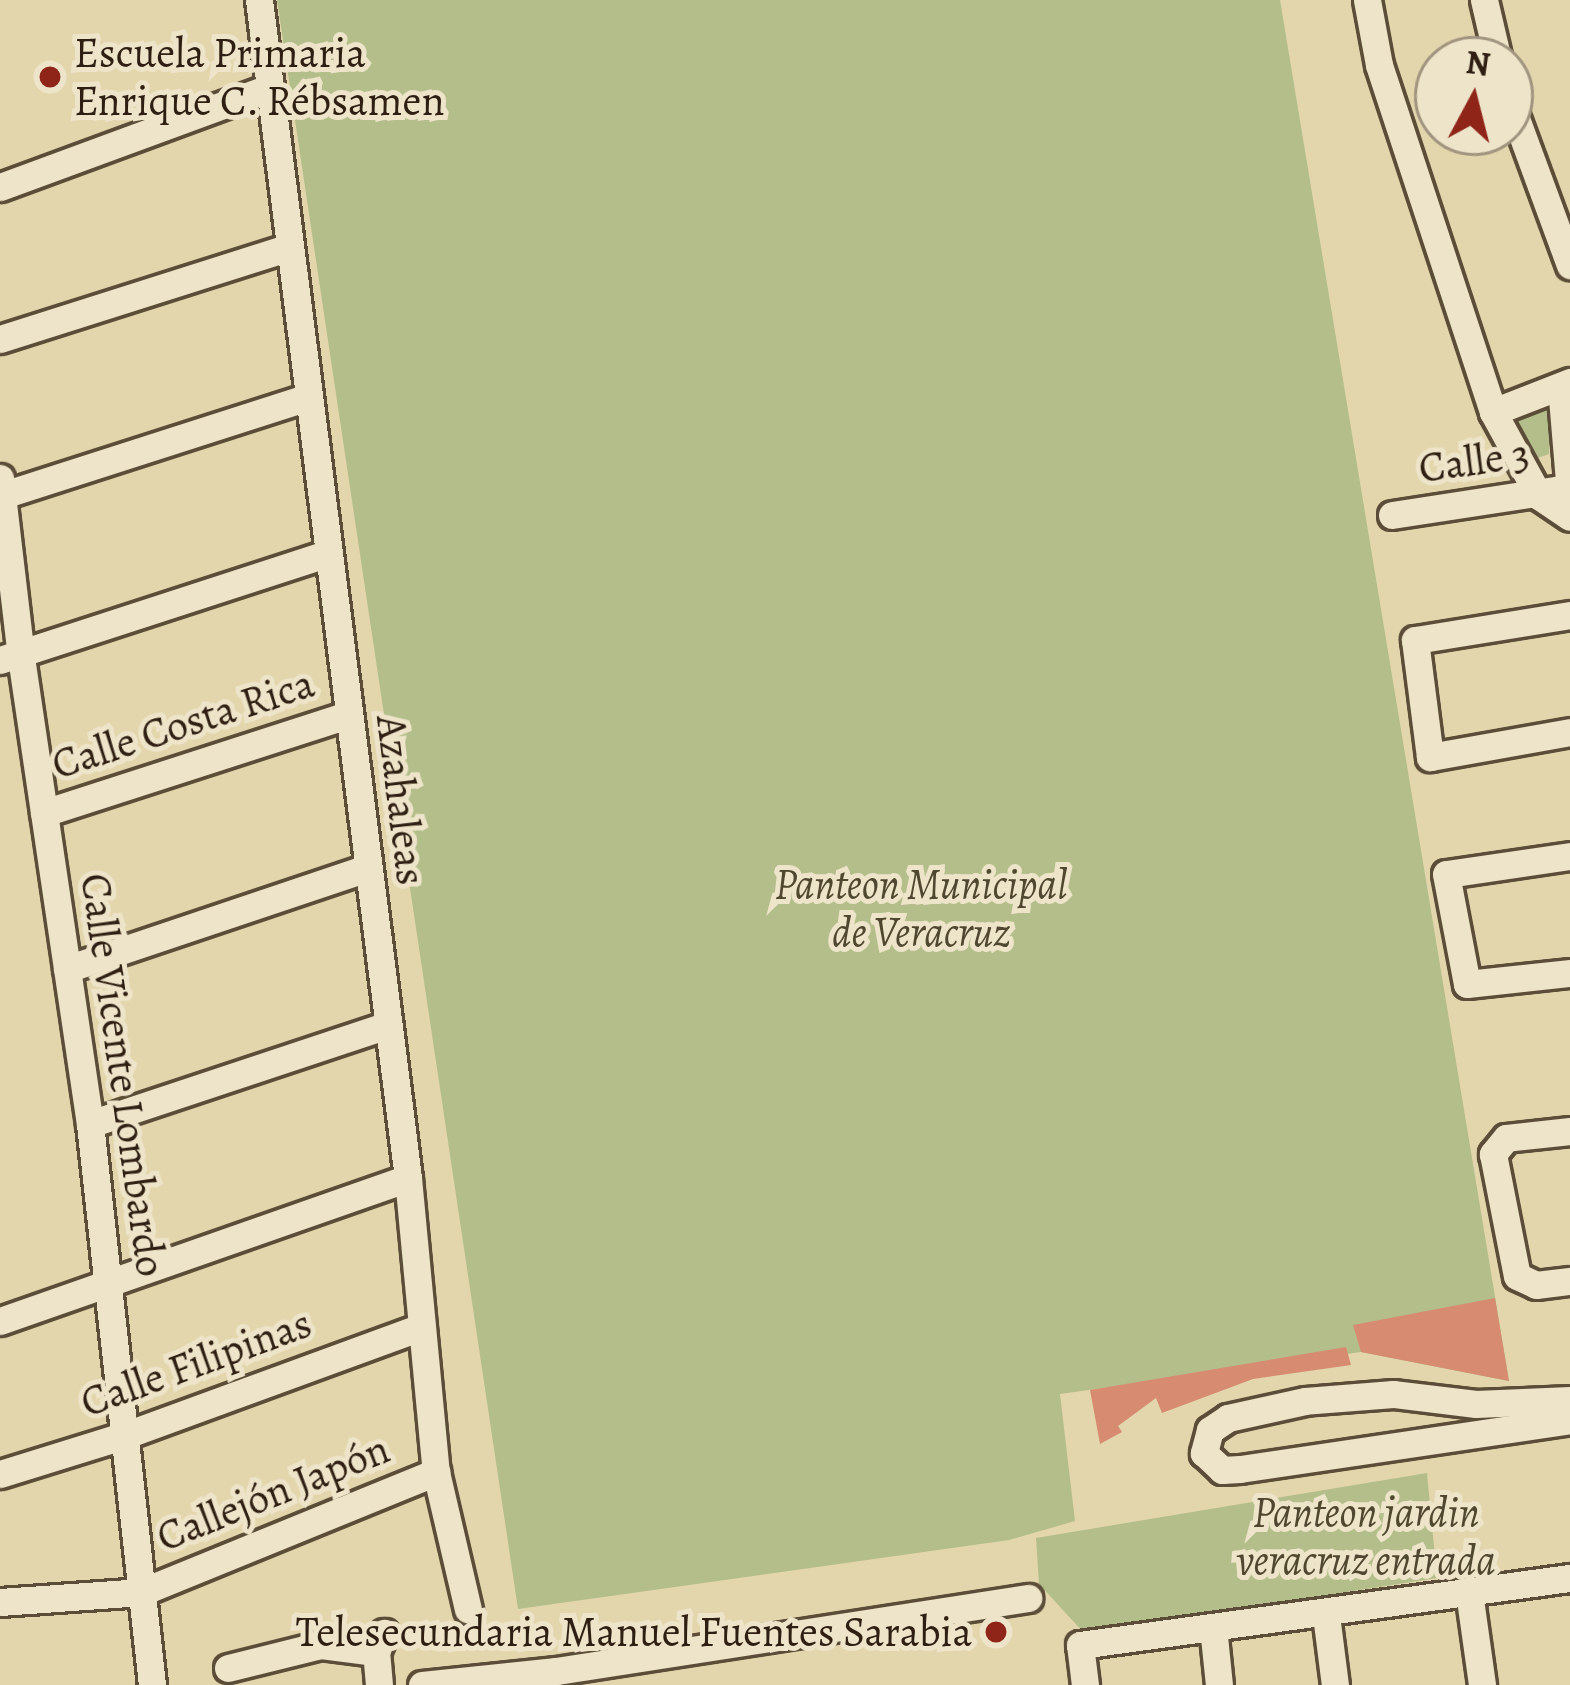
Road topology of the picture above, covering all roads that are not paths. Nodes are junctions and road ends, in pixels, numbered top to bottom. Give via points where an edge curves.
1 (259, 0) edge
2 (1366, 0) edge
3 (1484, 0) edge
4 (1492, 36) edge
5 (267, 89) junction
6 (1530, 156) edge
7 (0, 187) edge
8 (287, 248) junction
9 (1570, 265) edge
10 (0, 339) edge
11 (1566, 384) edge
12 (306, 398) junction
13 (1492, 412) junction
14 (1568, 454) edge
15 (1523, 471) junction
16 (1, 490) edge
17 (1569, 490) edge
18 (1539, 496) junction
19 (1392, 515) dead end
20 (1570, 518) edge
21 (327, 554) junction
22 (1570, 615) edge
23 (10, 658) edge
24 (347, 715) junction
25 (1570, 732) edge
26 (44, 813) junction
27 (1570, 856) edge
28 (367, 868) junction
29 (68, 969) junction
30 (1570, 973) edge
31 (387, 1025) junction
32 (90, 1124) junction
33 (1570, 1131) edge
34 (407, 1178) junction
35 (1570, 1281) edge
36 (109, 1282) junction
37 (0, 1321) edge
38 (418, 1328) junction
39 (1570, 1407) edge
40 (126, 1435) junction
41 (436, 1472) junction
42 (0, 1474) edge
43 (1570, 1578) edge
44 (142, 1592) junction
45 (1469, 1592) junction
46 (1028, 1598) dead end
47 (0, 1602) edge
48 (468, 1609) dead end
49 (1326, 1615) junction
50 (1213, 1627) junction
51 (228, 1668) dead end
52 (152, 1685) edge
53 (380, 1685) edge
54 (422, 1685) edge
55 (1085, 1685) edge
56 (1220, 1685) edge
57 (1336, 1685) edge
58 (1482, 1685) edge

1 - 5 street, Azahaleas
2 - 13 street via 1379,65
3 - 4 street
5 - 7 street
5 - 8 street, Azahaleas
6 - 9 street
8 - 10 street
8 - 12 street, Azahaleas
11 - 13 street
11 - 14 street
12 - 16 street
12 - 21 street, Azahaleas
13 - 15 street
14 - 15 street
14 - 17 street
15 - 18 street
16 - 23 street, Calle Vicente Lombardo
17 - 18 street, Calle 3
18 - 19 street, Calle 3
18 - 20 street
21 - 23 street
21 - 24 street, Azahaleas
22 - 25 street via 1414,640 1430,757
23 - 26 street, Calle Vicente Lombardo
24 - 26 street, Calle Costa Rica
24 - 28 street, Azahaleas
26 - 29 street, Calle Vicente Lombardo
27 - 30 street via 1446,874 1468,984
28 - 29 street
28 - 31 street, Azahaleas
29 - 32 street, Calle Vicente Lombardo
31 - 32 street
31 - 34 street, Azahaleas
32 - 36 street, Calle Vicente Lombardo
33 - 35 street via 1506,1138 1493,1154 1516,1276 1536,1285
34 - 36 street
34 - 38 street, Azahaleas
36 - 37 street
36 - 40 street, Calle Vicente Lombardo
38 - 40 street, Calle Filipinas
38 - 41 street, Azahaleas
39 - 39 street via 1393,1394 1305,1401 1228,1418 1210,1430 1204,1453 1222,1470 1240,1469
40 - 42 street, Calle Filipinas
40 - 44 street, Calle Vicente Lombardo
41 - 44 street, Callejón Japón
41 - 48 street, Azahaleas
43 - 45 street
44 - 47 street, Callejón Japón
44 - 52 street, Calle Vicente Lombardo
45 - 49 street
45 - 58 street
46 - 54 street
49 - 50 street
49 - 57 street
50 - 55 street via 1079,1646
50 - 56 street
51 - 53 street via 321,1645 380,1643

